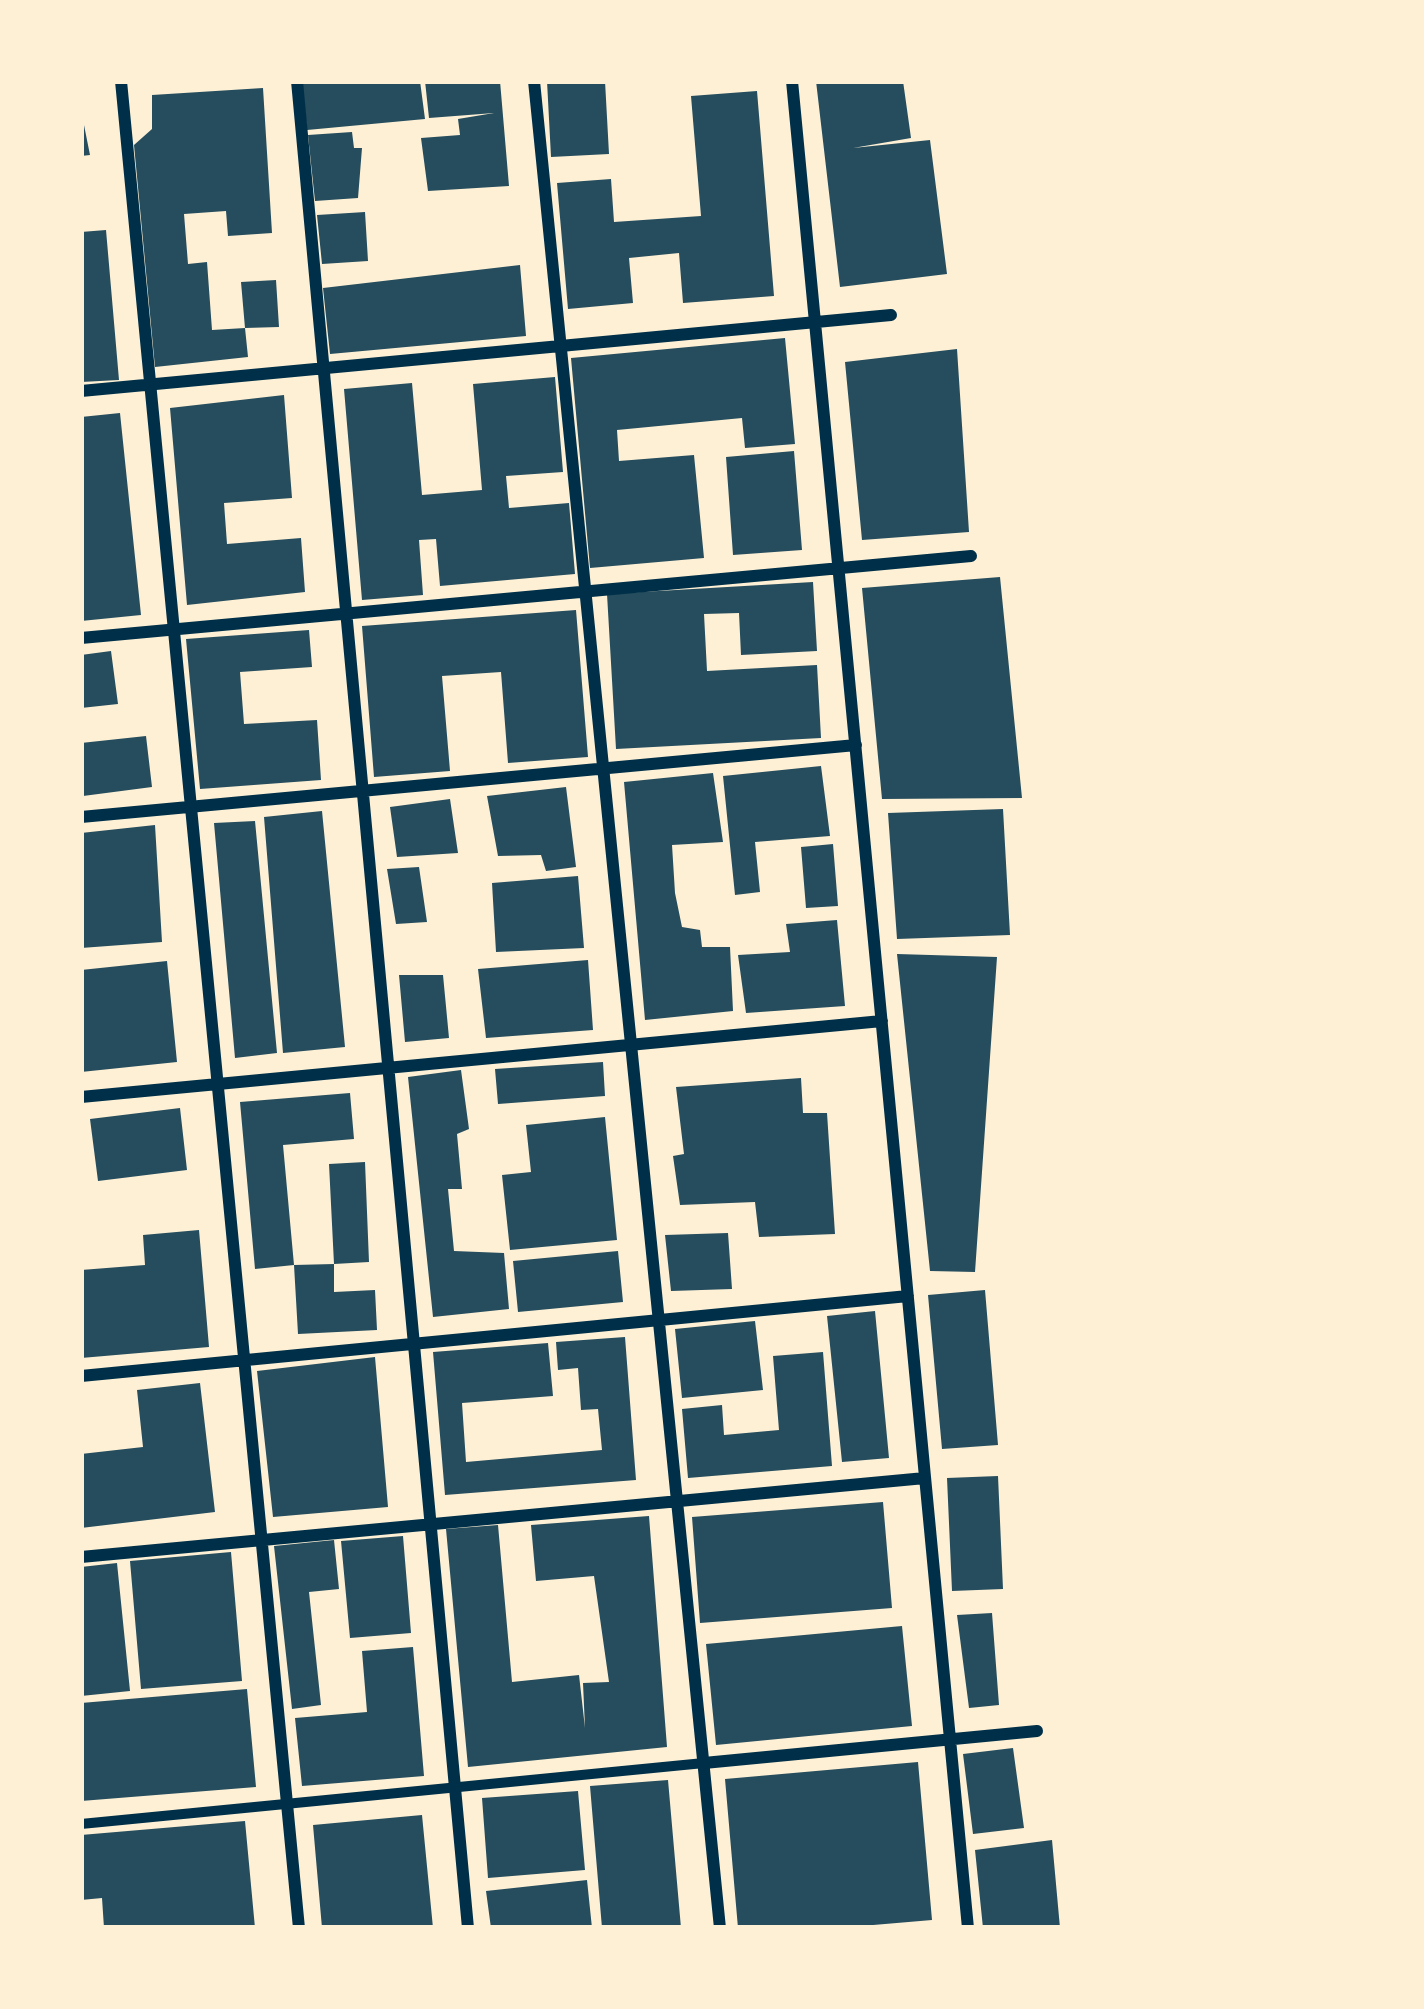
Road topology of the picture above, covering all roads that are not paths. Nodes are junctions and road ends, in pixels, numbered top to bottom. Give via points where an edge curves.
1 (121, 81) edge
2 (297, 81) edge
3 (534, 81) edge
4 (793, 81) edge
5 (891, 315) dead end
6 (815, 322) junction
7 (560, 349) junction
8 (323, 369) junction
9 (151, 386) junction
10 (81, 392) edge
11 (971, 556) dead end
12 (838, 566) junction
13 (585, 590) junction
14 (346, 613) junction
15 (174, 630) junction
16 (81, 638) edge
17 (856, 745) junction
18 (603, 769) junction
19 (362, 791) junction
20 (191, 807) junction
21 (81, 817) edge
22 (881, 1021) junction
23 (632, 1045) junction
24 (388, 1068) junction
25 (218, 1084) junction
26 (81, 1096) edge
27 (908, 1296) junction
28 (661, 1318) junction
29 (414, 1342) junction
30 (244, 1360) junction
31 (81, 1376) edge
32 (925, 1478) junction
33 (680, 1500) junction
34 (431, 1524) junction
35 (262, 1539) junction
36 (81, 1557) edge
37 (1037, 1731) dead end
38 (950, 1739) junction
39 (704, 1763) junction
40 (455, 1787) junction
41 (287, 1803) junction
42 (81, 1824) edge
43 (299, 1928) edge
44 (468, 1928) edge
45 (720, 1928) edge
46 (968, 1928) edge

1 - 9 street
2 - 8 street
3 - 7 street
4 - 6 street
5 - 6 street
6 - 7 street
6 - 12 street
7 - 8 street
7 - 13 street
8 - 9 street
8 - 14 street
9 - 10 street
9 - 15 street
11 - 12 street
12 - 13 street
12 - 17 street
13 - 14 street
13 - 18 street
14 - 15 street
14 - 19 street
15 - 16 street
15 - 20 street
17 - 18 street
17 - 22 street
18 - 19 street
18 - 23 street
19 - 20 street
19 - 24 street
20 - 21 street
20 - 25 street
22 - 23 street
22 - 27 street
23 - 24 street
23 - 28 street
24 - 25 street
24 - 29 street
25 - 26 street
25 - 30 street
27 - 28 street
27 - 32 street
28 - 29 street
28 - 33 street
29 - 30 street
29 - 34 street
30 - 31 street
30 - 35 street
32 - 33 street
32 - 38 street
33 - 34 street
33 - 39 street
34 - 35 street
34 - 40 street
35 - 36 street
35 - 41 street
37 - 38 street
38 - 39 street
38 - 46 street
39 - 40 street
39 - 45 street
40 - 41 street
40 - 44 street
41 - 42 street
41 - 43 street

